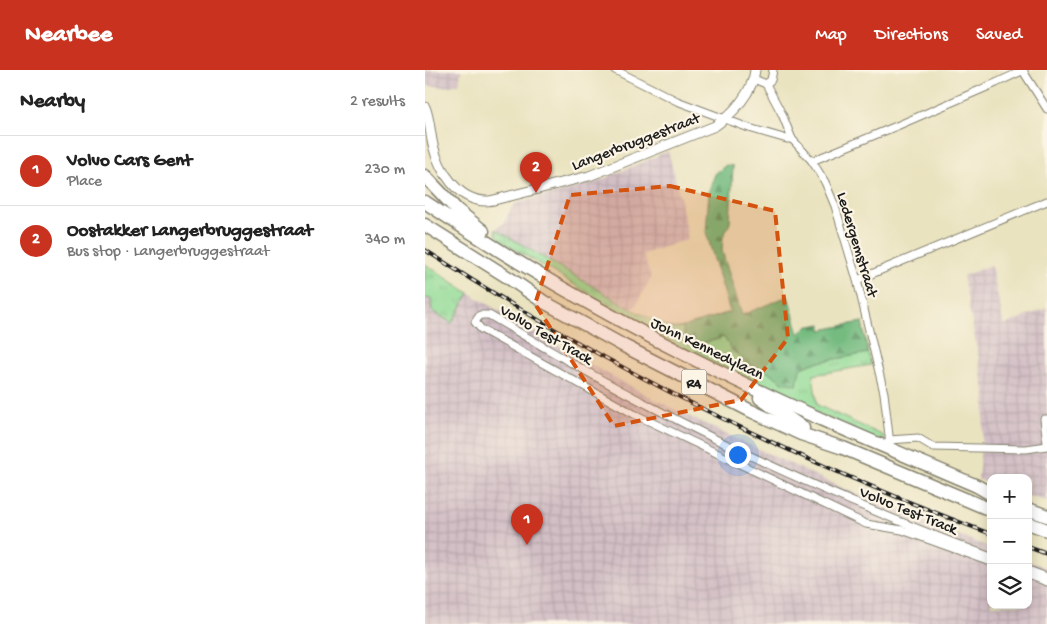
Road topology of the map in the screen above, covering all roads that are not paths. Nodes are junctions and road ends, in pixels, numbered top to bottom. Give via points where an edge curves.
1 (615, 70) edge
2 (773, 70) edge
3 (1023, 70) edge
4 (754, 74) edge
5 (766, 84) junction
6 (425, 107) edge
7 (1047, 109) edge
8 (726, 119) junction
9 (792, 139) junction
10 (812, 161) junction
11 (425, 176) edge
12 (1047, 201) edge
13 (425, 202) edge
14 (425, 209) edge
15 (425, 225) edge
16 (425, 235) edge
17 (857, 280) junction
18 (544, 302) junction
19 (721, 373) junction
20 (1047, 419) edge
21 (1047, 444) edge
22 (843, 448) junction
23 (987, 492) edge
24 (987, 508) edge
25 (1032, 510) edge
26 (1047, 516) edge
27 (1032, 524) edge
28 (1047, 530) edge
29 (987, 555) edge
30 (987, 561) edge
31 (1032, 571) edge
32 (1032, 576) edge
33 (1047, 577) edge
34 (1047, 582) edge

1 - 8 street via 677,101
2 - 5 street via 771,80
3 - 7 street
3 - 10 street
4 - 5 street
4 - 8 street via 738,106
5 - 9 street, Ledergemstraat
6 - 8 street, Langerbruggestraat via 437,159 447,175 466,196 486,201 589,176
8 - 9 street
9 - 10 street, Ledergemstraat
10 - 17 street, Ledergemstraat via 835,206
11 - 19 highway via 457,210 489,236
12 - 17 street
13 - 19 highway, John Kennedylaan / R4 via 583,300
14 - 22 highway, John Kennedylaan / R4 via 555,290 694,366 763,399 791,420
15 - 18 highway, John Kennedylaan / R4
16 - 18 highway via 508,286
17 - 21 street, Ledergemstraat via 884,393 889,442 918,438 933,447 1025,449
18 - 22 highway, John Kennedylaan / R4 via 751,411 801,434
19 - 23 highway, John Kennedylaan / R4
20 - 21 street, Ledergemstraat
22 - 24 highway, John Kennedylaan / R4
25 - 26 highway
27 - 28 highway
29 - 30 street, Volvo Test Track via 841,497 703,433 581,369 489,315 480,314 475,322 504,342 634,414 866,524 902,530
31 - 33 street
32 - 34 street

